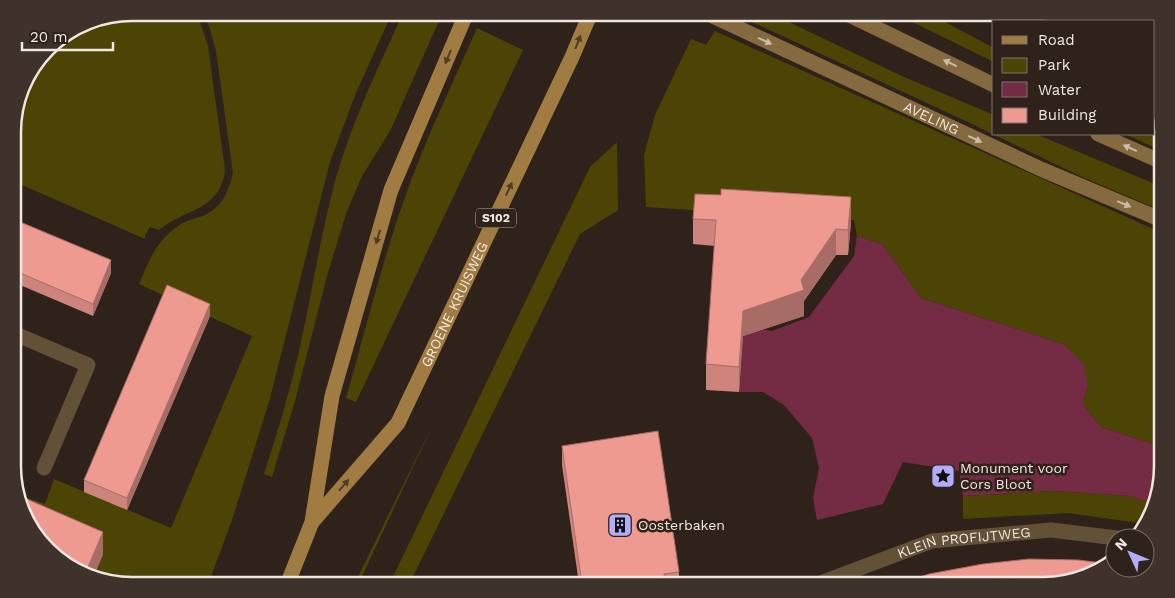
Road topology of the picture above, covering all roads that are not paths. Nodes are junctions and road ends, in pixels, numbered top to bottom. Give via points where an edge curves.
1 (463, 21) edge
2 (587, 21) edge
3 (723, 21) edge
4 (862, 21) edge
5 (992, 83) edge
6 (1100, 135) edge
7 (1154, 158) edge
8 (1154, 217) edge
9 (21, 336) edge
10 (44, 468) dead end
11 (312, 522) junction
12 (1105, 537) edge
13 (291, 577) edge
14 (836, 577) edge

1 -> 11 main road, GROENE KRUISWEG / S102 via 391,190 332,396
11 -> 2 main road, GROENE KRUISWEG / S102 via 398,423
3 -> 8 main road, AVELING via 1043,170
5 -> 4 main road
7 -> 6 main road
9 - 10 street via 88,365
11 - 13 main road, GROENE KRUISWEG / S102
12 - 14 street, KLEIN PROFIJTWEG via 1051,530 932,541

